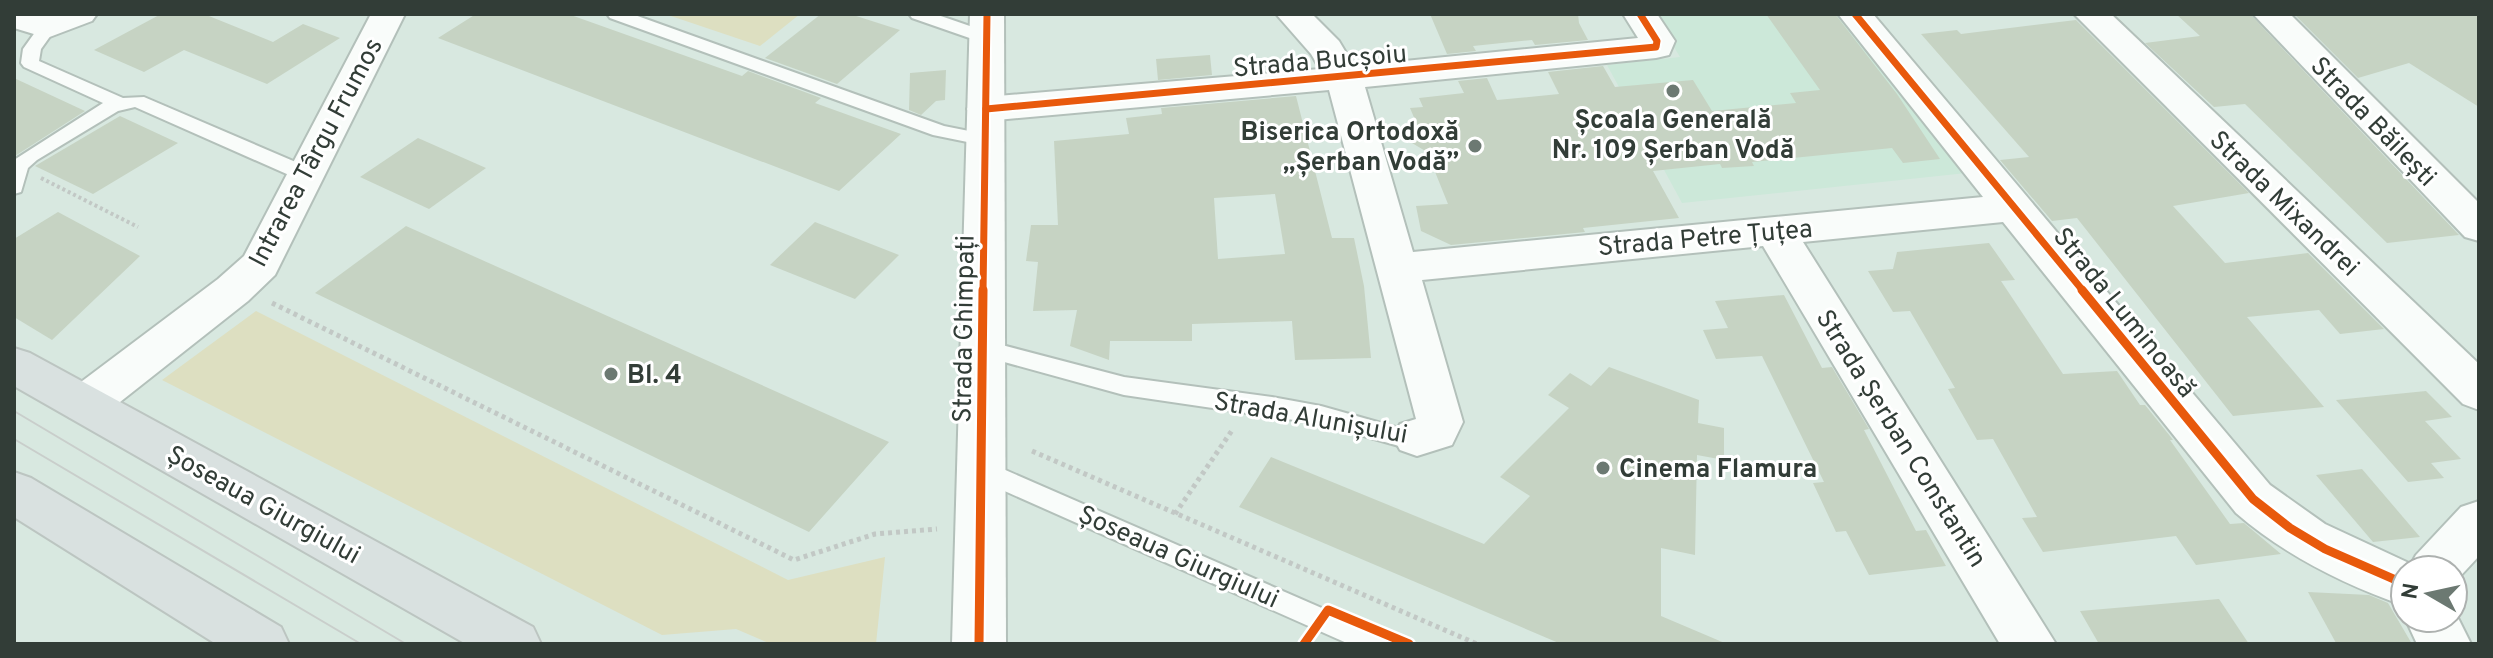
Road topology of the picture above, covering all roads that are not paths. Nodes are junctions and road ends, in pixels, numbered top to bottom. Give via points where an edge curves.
1 (80, 14) edge
2 (388, 14) edge
3 (616, 14) edge
4 (918, 14) edge
5 (1293, 14) edge
6 (1640, 14) edge
7 (1855, 14) edge
8 (2091, 14) edge
9 (2270, 14) edge
10 (14, 17) edge
11 (987, 26) edge
12 (47, 28) junction
13 (1344, 79) junction
14 (120, 104) junction
15 (986, 124) junction
16 (305, 174) junction
17 (14, 187) edge
18 (2014, 207) junction
19 (2479, 227) edge
20 (1775, 231) junction
21 (1396, 268) junction
22 (983, 348) junction
23 (14, 365) edge
24 (2479, 392) edge
25 (85, 404) junction
26 (1417, 437) joint
27 (980, 469) junction
28 (14, 492) edge
29 (2479, 522) edge
30 (2449, 554) edge
31 (2389, 578) edge
32 (262, 644) edge
33 (514, 644) edge
34 (979, 644) edge
35 (1377, 644) edge
36 (2029, 644) edge

1 - 12 street
2 - 16 street, Intrarea Târgu Frumos
3 - 15 lane via 940,131
4 - 11 lane
5 - 13 street, Strada Alunișului via 1326,49
6 - 13 street, Strada Bucșoiu via 1656,47
7 - 18 street, Strada Luminoasă
8 - 24 street, Strada Mixandrei
9 - 19 street, Strada Băilești
10 - 12 street
11 - 15 street, Strada Ghimpați
12 - 14 lane via 32,49 30,63
13 - 15 street, Strada Bucșoiu
13 - 21 street, Strada Alunișului
14 - 16 lane via 137,101
14 - 17 lane via 41,148 19,166
15 - 22 street, Strada Ghimpați
16 - 25 street, Intrarea Târgu Frumos via 268,253 233,290
18 - 20 street, Strada Petre Țuțea
18 - 31 street, Strada Luminoasă via 2253,499 2290,531
20 - 21 street, Strada Petre Țuțea
20 - 36 street, Strada Șerban Constantin
21 - 26 street, Strada Alunișului via 1440,422 1435,432
22 - 26 lane, Strada Alunișului via 1124,386 1321,415 1399,437
22 - 27 street, Strada Ghimpați
23 - 25 main road, Șoseaua Giurgiului
25 - 33 main road, Șoseaua Giurgiului
27 - 34 street, Strada Ghimpați
27 - 35 lane, Șoseaua Giurgiului
28 - 32 main road
29 - 30 street

